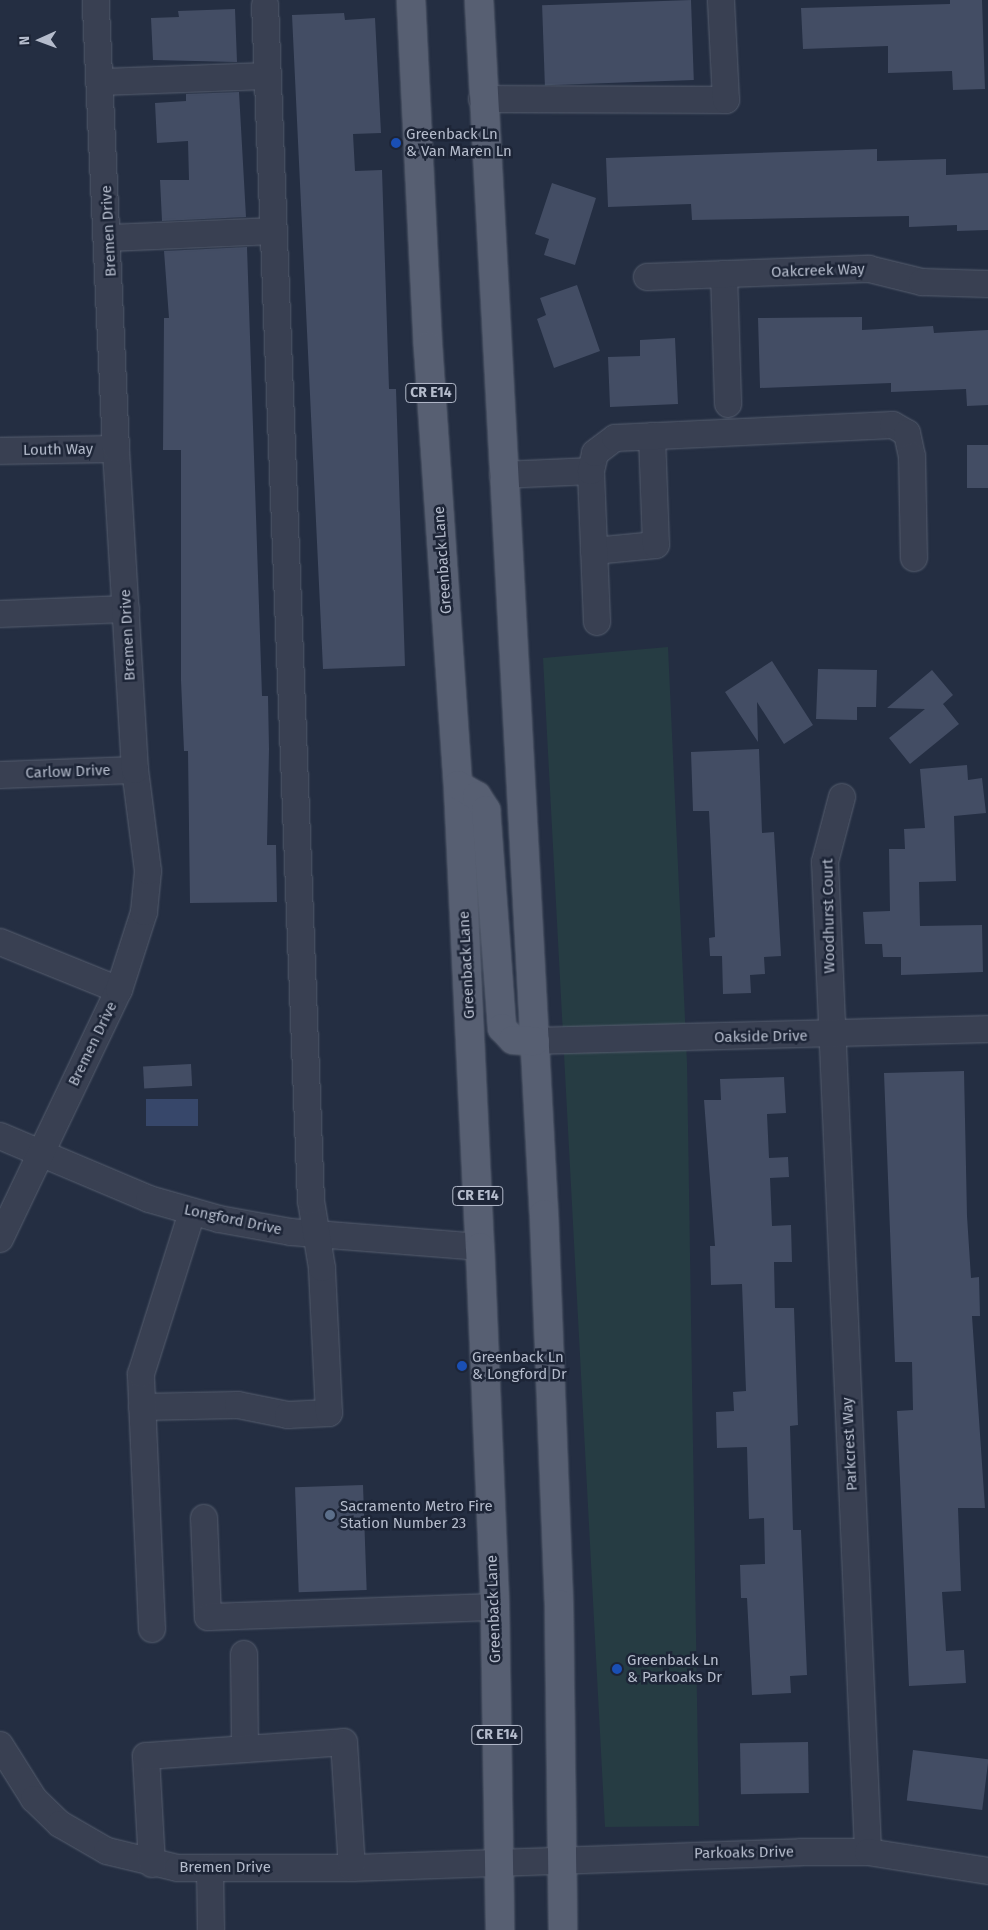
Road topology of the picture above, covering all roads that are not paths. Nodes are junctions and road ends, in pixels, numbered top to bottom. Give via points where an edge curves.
1 (96, 0) edge
2 (411, 0) edge
3 (479, 0) edge
4 (721, 0) edge
5 (264, 5) dead end
6 (268, 76) junction
7 (101, 82) junction
8 (482, 99) junction
9 (274, 231) junction
10 (110, 238) junction
11 (724, 274) junction
12 (647, 278) dead end
13 (988, 284) edge
14 (728, 404) dead end
15 (652, 436) junction
16 (116, 449) junction
17 (0, 451) edge
18 (591, 471) junction
19 (503, 475) junction
20 (594, 551) junction
21 (914, 558) dead end
22 (126, 609) junction
23 (0, 614) edge
24 (597, 622) dead end
25 (136, 770) junction
26 (0, 775) edge
27 (458, 785) junction
28 (842, 797) dead end
29 (0, 942) edge
30 (119, 990) junction
31 (988, 1029) edge
32 (832, 1036) junction
33 (535, 1042) junction
34 (0, 1136) edge
35 (40, 1154) junction
36 (192, 1212) junction
37 (316, 1234) junction
38 (0, 1239) edge
39 (480, 1247) junction
40 (142, 1407) junction
41 (204, 1518) dead end
42 (495, 1607) junction
43 (152, 1629) dead end
44 (244, 1654) dead end
45 (245, 1749) junction
46 (3, 1756) edge
47 (868, 1852) junction
48 (561, 1859) junction
49 (499, 1862) junction
50 (152, 1864) junction
51 (210, 1868) junction
52 (352, 1868) junction
53 (988, 1871) edge
54 (211, 1930) edge
55 (500, 1930) edge
56 (563, 1930) edge

1 - 7 street, Bremen Drive
2 - 27 main road, Greenback Lane / CR E14 via 428,346
3 - 8 main road
4 - 8 street via 726,100
5 - 6 street
6 - 7 street
6 - 9 street
7 - 10 street, Bremen Drive
8 - 19 main road
9 - 10 street
9 - 37 street
10 - 16 street, Bremen Drive
11 - 12 street, Oakcreek Way
11 - 13 street, Oakcreek Way via 869,269 922,282
11 - 14 street
15 - 18 street via 615,438 603,444 595,453
15 - 20 street via 656,545
15 - 21 street via 893,425 907,434 912,456
16 - 17 street, Louth Way
16 - 22 street, Bremen Drive
18 - 19 street
18 - 20 street
19 - 33 main road
20 - 24 street
22 - 23 street
22 - 25 street, Bremen Drive
25 - 26 street, Carlow Drive
25 - 30 street, Bremen Drive via 148,872 144,912
27 - 33 main road via 477,796 486,810 502,1028 513,1040
27 - 39 main road, Greenback Lane / CR E14
28 - 32 street, Woodhurst Court via 825,862
29 - 30 street
30 - 35 street, Bremen Drive
31 - 32 street, Oakside Drive
32 - 33 street, Oakside Drive
32 - 47 street, Parkcrest Way
33 - 48 main road via 559,1604
34 - 35 street, Longford Drive
35 - 36 street, Longford Drive
35 - 38 street, Bremen Drive
36 - 37 street, Longford Drive
36 - 40 street via 141,1374
37 - 39 street, Longford Drive
37 - 40 street via 322,1268 329,1413 288,1416 238,1405
39 - 42 main road, Greenback Lane / CR E14
40 - 43 street
41 - 42 street via 208,1617
42 - 49 main road, Greenback Lane / CR E14
44 - 45 street
45 - 50 street via 146,1756
45 - 52 street via 344,1742
46 - 50 street, Bremen Drive via 34,1799 60,1824 107,1851
47 - 48 street, Parkoaks Drive
47 - 53 street, Parkoaks Drive
48 - 49 street, Parkoaks Drive
48 - 56 main road
49 - 52 street, Bremen Drive
49 - 55 main road, Greenback Lane / CR E14
50 - 51 street, Bremen Drive
51 - 52 street, Bremen Drive
51 - 54 street

